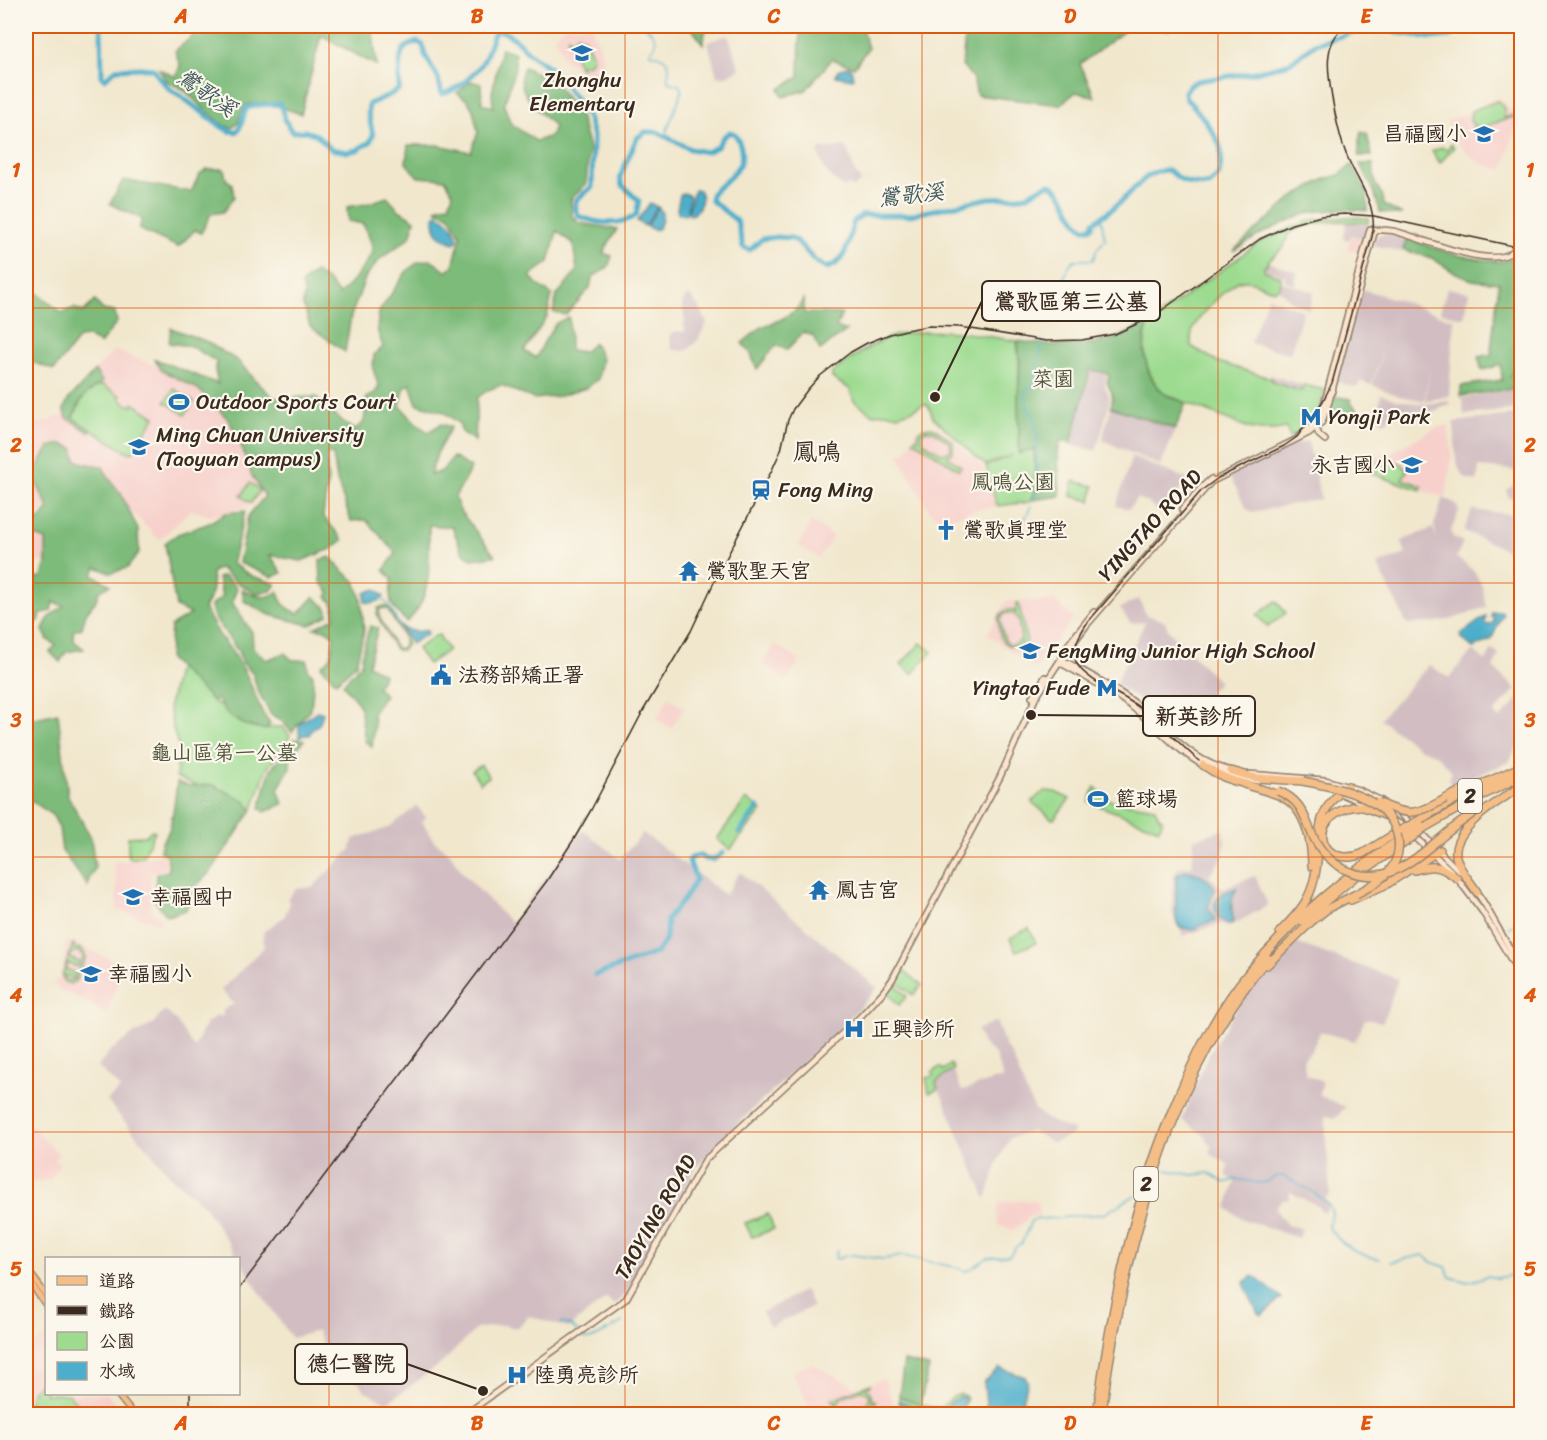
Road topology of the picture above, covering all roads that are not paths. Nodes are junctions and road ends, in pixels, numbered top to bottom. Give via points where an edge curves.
1 (1521, 226) edge
2 (1372, 229) junction
3 (1518, 240) dead end
4 (1513, 251) dead end
5 (1316, 428) junction
6 (1325, 440) dead end
7 (1059, 660) junction
8 (1203, 765) junction
9 (1521, 765) edge
10 (1231, 771) junction
11 (1521, 772) edge
12 (1521, 777) edge
13 (1303, 781) junction
14 (1337, 783) junction
15 (1244, 784) junction
16 (1521, 785) edge
17 (1348, 786) junction
18 (1336, 792) junction
19 (1388, 816) junction
20 (1420, 825) junction
21 (1406, 834) junction
22 (1438, 853) junction
23 (1399, 877) junction
24 (1457, 878) junction
25 (1477, 892) junction
26 (928, 910) joint
27 (1312, 921) junction
28 (1294, 927) junction
29 (1521, 970) edge
30 (1521, 979) edge
31 (26, 1268) edge
32 (26, 1277) edge
33 (45, 1294) edge
34 (45, 1304) edge
35 (118, 1395) edge
36 (133, 1414) edge
37 (466, 1414) edge
38 (1097, 1414) edge
39 (1102, 1414) edge

1 - 3 main road
2 - 4 main road via 1396,231 1471,255 1501,257
2 - 5 main road via 1329,402
2 - 7 main road, YINGTAO ROAD via 1317,423 1299,436 1209,480 1084,623
5 - 6 main road
5 - 7 main road, YINGTAO ROAD via 1211,482
7 - 8 main road via 1131,705
7 - 10 main road via 1129,699 1186,749
7 - 26 main road, YINGTAO ROAD via 1033,697 1000,777
8 - 15 highway
8 - 18 main road via 1253,781 1303,784
9 - 13 highway, bridge via 1507,768 1425,810 1409,812 1396,811 1333,784
9 - 20 highway
10 - 13 highway via 1249,777
10 - 14 main road
11 - 20 highway, 2
12 - 20 highway, 2
13 - 27 highway, bridge via 1339,789 1374,804 1393,822 1399,841 1396,859 1382,878
14 - 17 main road
14 - 18 main road
15 - 16 highway, bridge via 1287,794 1303,811 1314,838 1331,860 1355,874 1370,876 1408,864 1479,809
15 - 28 highway via 1286,799 1296,807 1305,826 1312,853 1311,881
16 - 25 highway via 1479,816 1457,843 1456,859
17 - 18 highway
17 - 22 main road via 1398,811
18 - 19 main road
18 - 28 highway via 1321,819 1315,874
19 - 21 highway via 1361,806 1339,811 1324,828 1326,846 1345,858
19 - 22 main road
20 - 21 highway, 2, bridge
21 - 28 highway, 2 via 1306,911
22 - 23 highway
22 - 24 main road
22 - 25 main road
23 - 24 highway via 1434,866
23 - 27 highway
24 - 30 main road via 1482,911
25 - 29 main road
26 - 37 main road, TAOYING ROAD via 883,992 705,1160 626,1299
27 - 28 highway
28 - 38 highway, 2 via 1274,939 1216,1018 1153,1158 1120,1277
28 - 39 highway, 2 via 1239,996 1203,1054 1172,1123 1153,1176 1119,1304
31 - 33 main road
32 - 34 main road
35 - 36 main road

